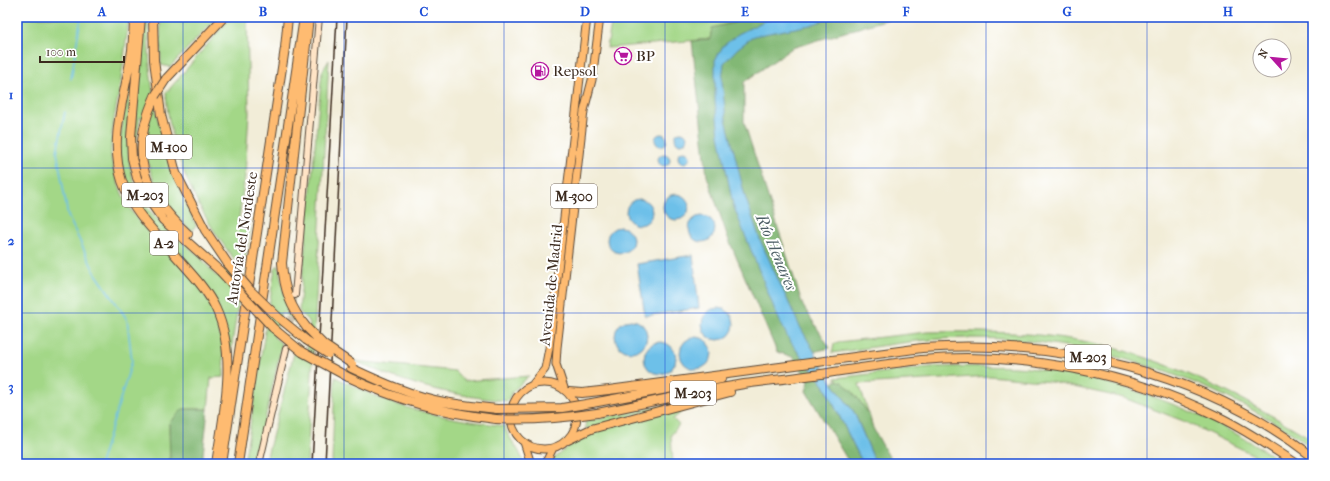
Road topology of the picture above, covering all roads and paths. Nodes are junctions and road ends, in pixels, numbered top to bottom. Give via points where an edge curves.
1 (134, 17) edge
2 (141, 17) edge
3 (153, 17) edge
4 (224, 17) edge
5 (288, 17) edge
6 (304, 17) edge
7 (309, 17) edge
8 (319, 17) edge
9 (587, 17) edge
10 (595, 17) edge
11 (600, 17) edge
12 (584, 111) junction
13 (220, 271) junction
14 (295, 295) tunnel mouth
15 (286, 350) tunnel mouth
16 (352, 366) junction
17 (780, 368) junction
18 (776, 381) junction
19 (533, 384) junction
20 (566, 390) junction
21 (568, 440) junction
22 (524, 442) junction
23 (553, 448) junction
24 (1313, 457) edge
25 (216, 464) edge
26 (222, 464) edge
27 (238, 464) edge
28 (258, 464) edge
29 (531, 464) edge
30 (545, 464) edge
31 (1297, 464) edge

1 - 25 highway, A-2 via 132,50 119,113 117,154 122,181 135,210 195,279 216,309 225,338 228,373
2 - 13 highway, M-203 via 130,137 137,178 163,220
3 - 16 highway, M-100, bridge via 154,60 161,115 176,173 205,230 250,291 278,317 306,340
4 - 13 highway, bridge via 166,79 155,96 142,130 142,159 152,192 169,216 204,249
5 - 26 highway, Autovía del Nordeste
6 - 27 highway, Autovía del Nordeste
7 - 16 highway, bridge via 282,263 284,286 295,313 307,328 324,345
8 - 14 street
9 - 19 main road, Avenida de Madrid / M-300 via 549,348 545,369
10 - 12 main road
11 - 12 main road, Avenida de Madrid / M-300 via 592,80
12 - 20 main road, Avenida de Madrid / M-300 via 557,348 556,364
13 - 18 highway, M-203, bridge via 273,328 302,352 348,377 407,402 442,411 496,419 535,420 597,413 694,393
15 - 28 street
16 - 17 highway, M-203, bridge via 382,383 412,394 444,402 497,409 562,408
17 - 20 highway, M-203 via 746,370 602,391 582,393
17 - 24 highway, M-203 via 922,348 965,345 1077,355 1127,366 1172,380 1219,400 1265,425
18 - 21 highway via 591,429
18 - 31 highway, M-203 via 922,360 963,358 1074,368 1122,380 1177,399 1225,420
19 - 20 main road via 551,383
19 - 22 main road, M-300 via 516,397 511,413 516,434
20 - 21 main road, M-300 via 577,407 578,420
21 - 23 main road
22 - 23 main road via 535,448
22 - 29 main road, M-300
23 - 30 main road

